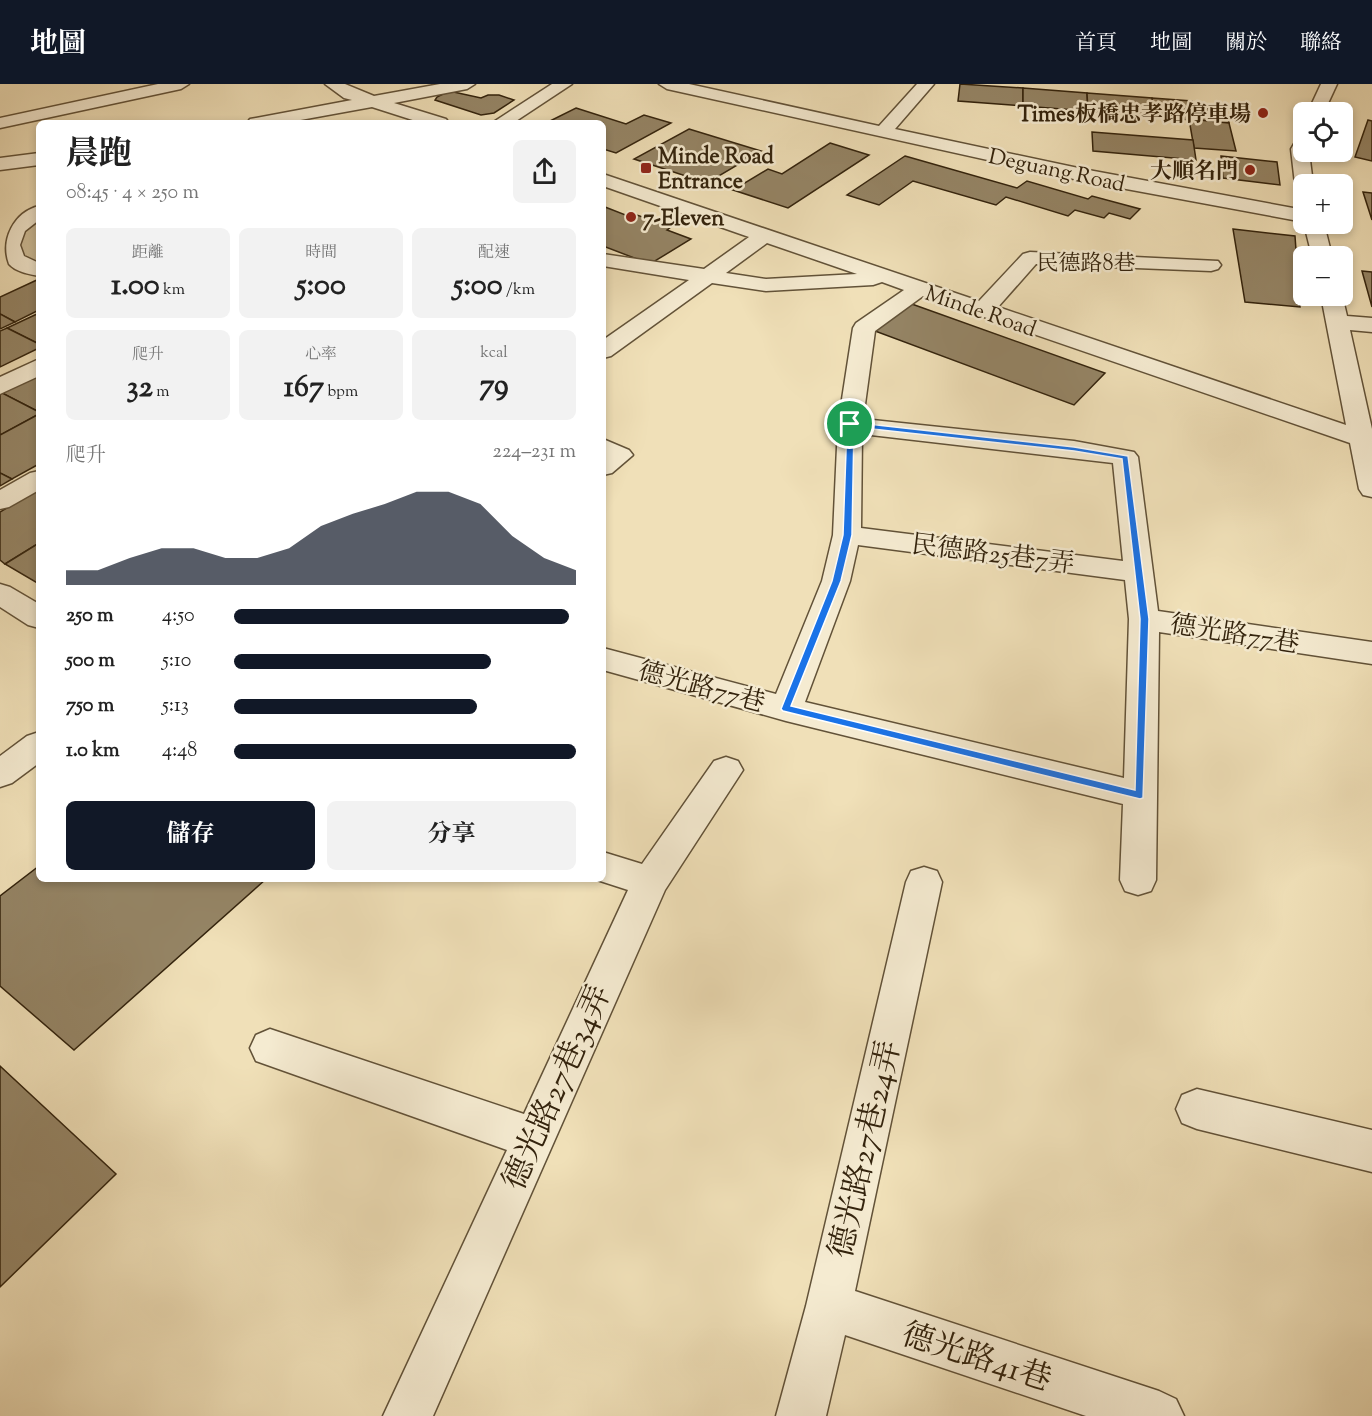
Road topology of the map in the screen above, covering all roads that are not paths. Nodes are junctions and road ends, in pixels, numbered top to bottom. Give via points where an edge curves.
1 (181, 84) edge
2 (333, 84) edge
3 (467, 84) edge
4 (564, 84) edge
5 (667, 84) edge
6 (926, 84) edge
7 (1329, 84) edge
8 (376, 102) junction
9 (1321, 102) edge
10 (273, 120) edge
11 (431, 120) edge
12 (506, 120) edge
13 (0, 123) edge
14 (883, 132) junction
15 (36, 159) edge
16 (0, 164) edge
17 (606, 181) edge
18 (12, 209) dead end
19 (36, 213) edge
20 (36, 214) edge
21 (1293, 214) edge
22 (765, 235) junction
23 (606, 260) edge
24 (1211, 265) dead end
25 (36, 270) edge
26 (708, 277) junction
27 (889, 278) junction
28 (11, 279) dead end
29 (919, 289) junction
30 (1334, 306) edge
31 (983, 310) junction
32 (1338, 322) junction
33 (1372, 325) edge
34 (606, 349) edge
35 (36, 368) edge
36 (0, 387) edge
37 (1363, 400) edge
38 (850, 424) junction
39 (1360, 438) junction
40 (606, 448) edge
41 (606, 465) edge
42 (36, 481) edge
43 (1372, 489) edge
44 (0, 501) edge
45 (848, 535) junction
46 (1138, 572) junction
47 (0, 594) edge
48 (36, 616) edge
49 (1144, 619) junction
50 (1372, 653) edge
51 (606, 660) edge
52 (786, 709) junction
53 (36, 747) edge
54 (726, 770) dead end
55 (0, 774) edge
56 (1140, 795) junction
57 (606, 868) edge
58 (1138, 880) dead end
59 (650, 882) junction
60 (924, 882) dead end
61 (270, 1048) dead end
62 (1197, 1109) dead end
63 (533, 1138) junction
64 (1372, 1150) edge
65 (829, 1306) junction
66 (408, 1416) edge
67 (801, 1416) edge
68 (1159, 1416) edge

1 - 13 street
2 - 8 street
3 - 8 street
4 - 12 street
5 - 14 street, Deguang Road
6 - 14 street
7 - 9 street
8 - 10 street
8 - 11 street
14 - 21 street, Deguang Road
15 - 16 street
17 - 22 street, Minde Road
18 - 19 street
20 - 25 street via 16,225 4,238 4,251 9,259
22 - 26 street
22 - 27 street, Minde Road
23 - 26 street
24 - 31 street, 民德路8巷 via 1030,258
25 - 28 street
26 - 27 street via 766,285
26 - 34 street
27 - 29 street, Minde Road
29 - 31 street, Minde Road
29 - 38 street via 864,328
30 - 32 street
31 - 39 street, Minde Road
32 - 33 street
32 - 37 street
35 - 36 street
37 - 39 street
38 - 45 street
38 - 46 street via 1125,457
39 - 43 street
40 - 41 street via 620,454
42 - 44 street
45 - 46 street, 民德路25巷7弄
45 - 52 street via 836,581
46 - 49 street
47 - 48 street
49 - 50 street, 德光路77巷
49 - 56 street, 德光路77巷
51 - 52 street, 德光路77巷
52 - 56 street, 德光路77巷
53 - 55 street
54 - 59 street, 德光路27巷34弄
56 - 58 street
57 - 59 street
59 - 63 street, 德光路27巷34弄
60 - 65 street, 德光路27巷24弄
61 - 63 street
62 - 64 street
63 - 66 street, 德光路27巷34弄
65 - 67 street, 德光路27巷24弄
65 - 68 street, 德光路41巷

